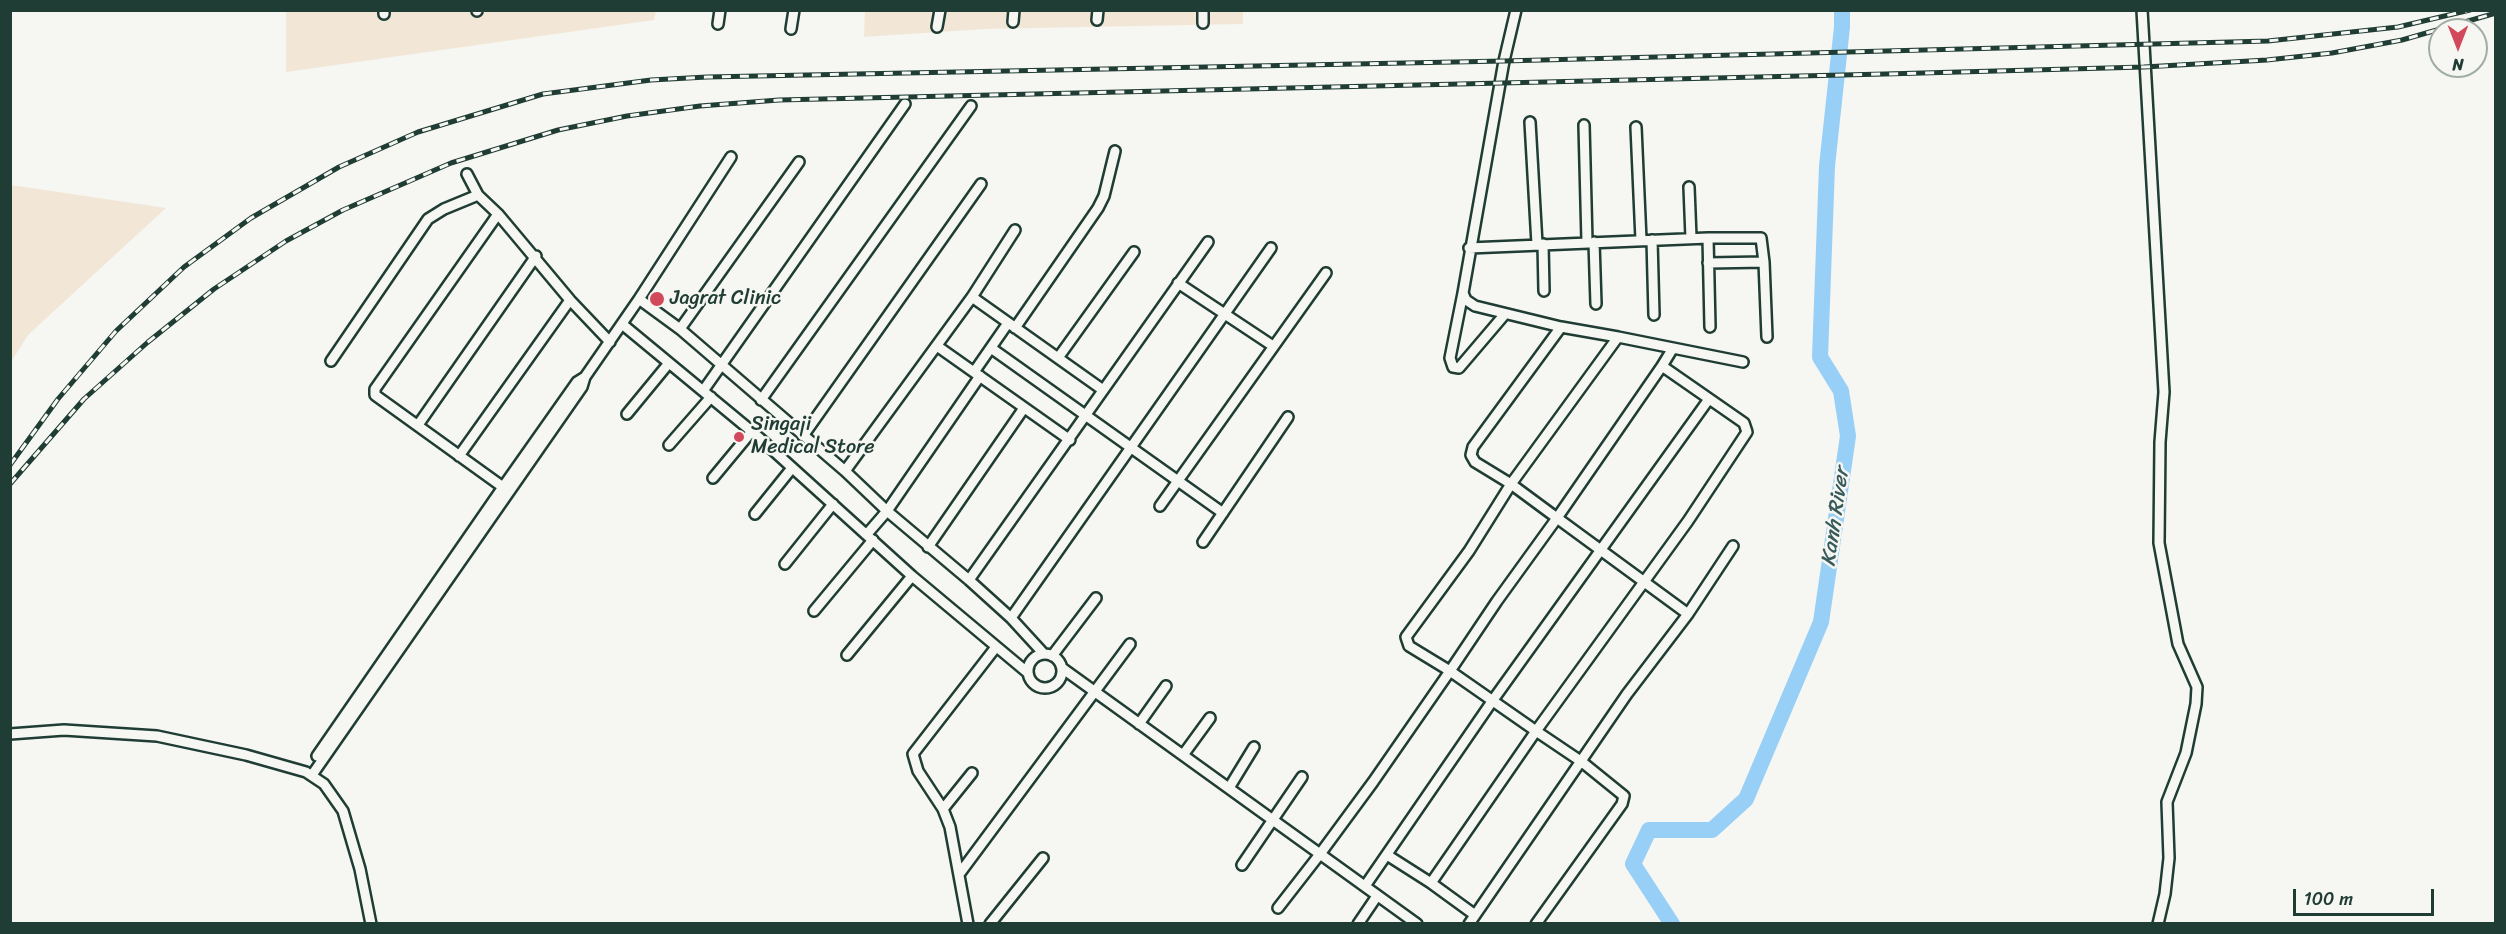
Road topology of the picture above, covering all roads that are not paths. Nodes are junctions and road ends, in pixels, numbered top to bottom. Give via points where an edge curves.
1 (720, 10) edge
2 (794, 10) edge
3 (940, 10) edge
4 (1014, 10) edge
5 (1203, 10) edge
6 (1516, 10) edge
7 (2142, 10) edge
8 (1013, 22) dead end
9 (1203, 23) dead end
10 (718, 24) dead end
11 (937, 27) dead end
12 (791, 30) dead end
13 (905, 104) dead end
14 (971, 106) dead end
15 (1530, 122) dead end
16 (1584, 125) dead end
17 (1636, 127) dead end
18 (1115, 151) dead end
19 (731, 157) dead end
20 (799, 162) dead end
21 (467, 174) dead end
22 (981, 184) dead end
23 (1689, 187) dead end
24 (478, 195) junction
25 (498, 214) junction
26 (1015, 230) dead end
27 (1691, 238) junction
28 (1708, 238) junction
29 (1641, 240) junction
30 (1652, 240) junction
31 (1208, 242) dead end
32 (1591, 242) junction
33 (1540, 244) junction
34 (1271, 248) dead end
35 (1469, 248) junction
36 (1134, 252) dead end
37 (536, 256) junction
38 (1764, 262) junction
39 (1708, 263) junction
40 (1326, 273) dead end
41 (1178, 284) junction
42 (1544, 291) dead end
43 (1463, 293) junction
44 (972, 297) junction
45 (639, 299) junction
46 (570, 300) junction
47 (1596, 304) dead end
48 (1505, 314) junction
49 (1224, 315) junction
50 (1654, 315) dead end
51 (622, 324) junction
52 (1012, 326) junction
53 (1561, 327) junction
54 (1710, 327) dead end
55 (680, 329) junction
56 (1618, 337) junction
57 (1767, 337) dead end
58 (610, 342) junction
59 (937, 346) junction
60 (1273, 346) junction
61 (991, 348) junction
62 (1673, 348) junction
63 (1058, 358) junction
64 (331, 361) dead end
65 (1743, 362) dead end
66 (669, 363) junction
67 (722, 365) junction
68 (1662, 366) junction
69 (977, 374) junction
70 (1103, 390) junction
71 (707, 394) junction
72 (1709, 399) junction
73 (761, 400) junction
74 (1024, 408) junction
75 (627, 414) dead end
76 (1087, 416) junction
77 (1288, 417) dead end
78 (418, 425) junction
79 (752, 431) junction
80 (804, 436) junction
81 (1070, 440) junction
82 (669, 445) dead end
83 (1132, 448) junction
84 (459, 456) junction
85 (792, 468) junction
86 (845, 471) junction
87 (713, 478) dead end
88 (1178, 480) junction
89 (1511, 484) junction
90 (506, 489) junction
91 (833, 504) junction
92 (1160, 506) dead end
93 (886, 511) junction
94 (1223, 513) junction
95 (754, 514) dead end
96 (1557, 518) junction
97 (870, 537) junction
98 (1203, 543) dead end
99 (1733, 546) dead end
100 (928, 547) junction
101 (1601, 551) junction
102 (785, 564) dead end
103 (912, 576) junction
104 (969, 580) junction
105 (1643, 581) junction
106 (1096, 598) dead end
107 (814, 610) dead end
108 (1688, 614) junction
109 (1011, 618) junction
110 (1130, 644) dead end
111 (996, 647) junction
112 (847, 655) dead end
113 (1048, 655) junction
114 (1062, 668) junction
115 (1450, 671) junction
116 (1028, 673) junction
117 (1166, 686) dead end
118 (1094, 693) junction
119 (1493, 700) junction
120 (1210, 718) dead end
121 (1139, 724) junction
122 (1536, 731) junction
123 (10, 734) edge
124 (1254, 747) dead end
125 (1183, 755) junction
126 (1582, 762) junction
127 (972, 772) dead end
128 (309, 773) junction
129 (1302, 777) dead end
130 (1228, 788) junction
131 (943, 809) junction
132 (1272, 819) junction
133 (1320, 854) junction
134 (1387, 855) junction
135 (1043, 858) dead end
136 (1242, 865) dead end
137 (960, 873) junction
138 (1431, 883) junction
139 (1365, 886) junction
140 (1377, 896) junction
141 (1278, 908) dead end
142 (1475, 915) junction
143 (371, 924) edge
144 (968, 924) edge
145 (990, 924) edge
146 (1358, 924) edge
147 (1418, 924) edge
148 (1468, 924) edge
149 (1536, 924) edge
150 (2158, 924) edge

1 - 10 street
2 - 12 street
3 - 11 street
4 - 8 street
5 - 9 street
6 - 35 street
7 - 150 street via 2164,392 2159,543 2178,644 2197,687 2186,753 2167,802 2169,858
13 - 67 street
14 - 73 street
15 - 33 street
16 - 32 street
17 - 29 street
18 - 52 street via 1098,208
19 - 45 street
20 - 55 street
21 - 24 street
22 - 80 street
23 - 27 street
24 - 25 street
24 - 64 street via 428,219
25 - 37 street
25 - 78 street via 375,389 378,399
26 - 44 street
27 - 28 street
27 - 30 street
28 - 38 street via 1761,238
28 - 39 street
29 - 30 street
29 - 32 street
30 - 50 street
31 - 41 street
32 - 33 street
32 - 47 street
33 - 35 street
33 - 42 street
34 - 49 street
35 - 43 street
36 - 63 street
37 - 46 street
37 - 78 street
38 - 39 street
38 - 57 street
39 - 54 street
40 - 60 street
41 - 49 street
41 - 70 street
43 - 48 street via 1475,306
43 - 48 street via 1450,358 1453,367 1459,368
44 - 52 street
44 - 59 street
45 - 51 street
45 - 55 street
46 - 58 street
46 - 84 street
48 - 53 street
49 - 60 street
49 - 83 street
51 - 58 street
51 - 66 street
52 - 61 street
52 - 63 street
53 - 56 street
53 - 89 street via 1473,447 1475,462
55 - 67 street
56 - 62 street
56 - 89 street
58 - 90 street via 582,387
59 - 69 street
59 - 86 street
60 - 88 street
61 - 69 street
61 - 76 street
62 - 65 street
62 - 68 street
63 - 70 street
66 - 71 street
66 - 75 street
67 - 71 street
67 - 73 street
68 - 72 street
68 - 96 street
69 - 74 street
69 - 93 street
70 - 76 street
71 - 79 street
71 - 82 street
72 - 101 street
72 - 105 street via 1744,423 1747,432
73 - 80 street
74 - 81 street
74 - 100 street
76 - 81 street
76 - 83 street
77 - 94 street
78 - 84 street
79 - 85 street
79 - 87 street
80 - 86 street
81 - 104 street
83 - 88 street
83 - 109 street
84 - 90 street
85 - 91 street
85 - 95 street
86 - 93 street
88 - 92 street
88 - 94 street
89 - 96 street
89 - 115 street via 1469,551 1408,633 1409,646
90 - 128 street
91 - 97 street
91 - 102 street
93 - 97 street
93 - 100 street
94 - 98 street
96 - 101 street
96 - 115 street
97 - 103 street
97 - 107 street
99 - 108 street
100 - 104 street
101 - 105 street
101 - 119 street
103 - 111 street
103 - 112 street
104 - 109 street
105 - 108 street
105 - 122 street
106 - 113 street
108 - 126 street
109 - 113 street
110 - 118 street
111 - 116 street
111 - 131 street via 913,754 918,771
113 - 114 street via 1059,661
113 - 116 street via 1032,660
114 - 116 street via 1055,685 1044,688 1033,684
114 - 118 street
115 - 119 street
115 - 133 street
117 - 121 street
118 - 121 street
118 - 137 street
119 - 122 street
119 - 134 street
120 - 125 street
121 - 125 street
122 - 126 street
122 - 138 street
123 - 128 street via 64,730 157,735
124 - 130 street
125 - 130 street
126 - 142 street
126 - 149 street via 1622,792 1624,801
127 - 131 street
128 - 143 street via 324,784 343,811
129 - 132 street
130 - 132 street
131 - 137 street
132 - 133 street
132 - 136 street
133 - 139 street
133 - 141 street
134 - 138 street
134 - 139 street
135 - 145 street
137 - 144 street
138 - 142 street
139 - 140 street
140 - 146 street
140 - 147 street
142 - 148 street

